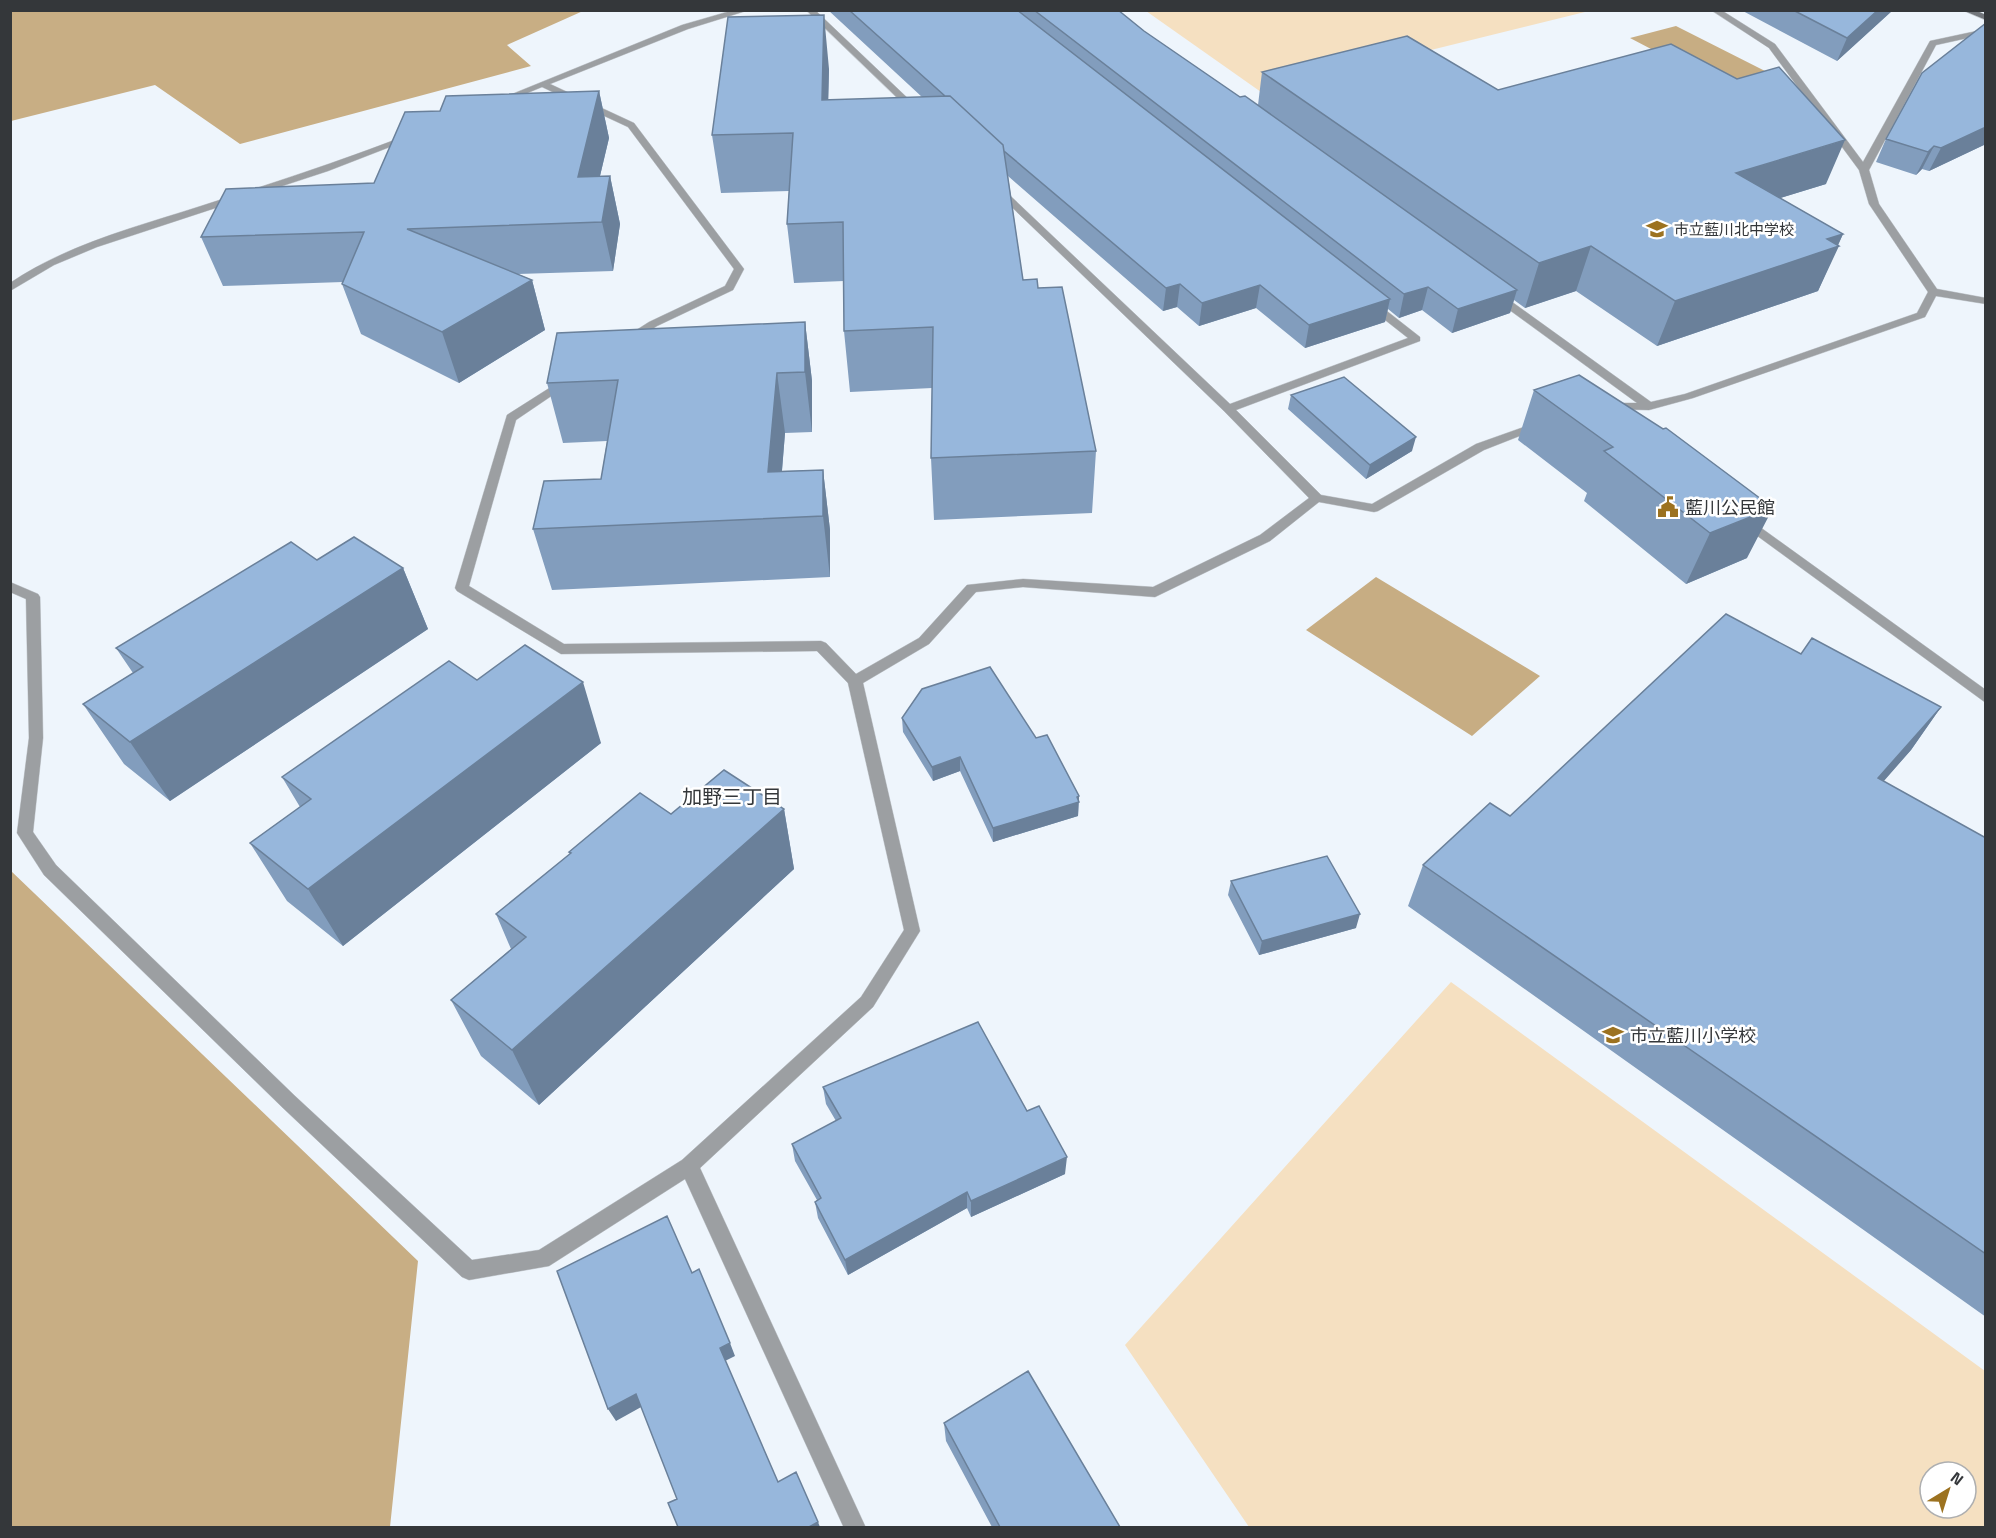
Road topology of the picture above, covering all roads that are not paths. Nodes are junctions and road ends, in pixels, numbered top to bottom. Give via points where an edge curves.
1 (745, 10) edge
2 (810, 10) edge
3 (1715, 10) edge
4 (1966, 10) edge
5 (1986, 18) edge
6 (1986, 31) edge
7 (542, 84) junction
8 (488, 106) edge
9 (921, 116) edge
10 (423, 132) edge
11 (1864, 170) junction
12 (989, 181) edge
13 (10, 288) edge
14 (1486, 288) edge
15 (1933, 292) junction
16 (1360, 295) edge
17 (1985, 301) edge
18 (615, 349) edge
19 (577, 374) edge
20 (1649, 406) junction
21 (1228, 409) junction
22 (1555, 420) edge
23 (1611, 421) edge
24 (1317, 498) junction
25 (1736, 513) edge
26 (10, 586) edge
27 (855, 681) junction
28 (1986, 698) edge
29 (689, 1166) junction
30 (855, 1527) edge

1 - 7 street via 685,27
2 - 9 street
3 - 11 street via 1772,46
4 - 5 street
6 - 11 street via 1933,43
7 - 8 street
7 - 18 street via 631,125 739,269 729,288 652,324
10 - 13 street via 347,162 91,245 28,275
11 - 15 street via 1874,204
12 - 21 street
14 - 20 street
15 - 17 street
15 - 20 street via 1921,315 1689,396
16 - 21 street via 1416,339
19 - 27 street via 511,418 462,588 561,649 821,646
20 - 23 street via 1592,407
21 - 24 street
22 - 24 street via 1480,447 1374,508
24 - 27 street via 1265,538 1155,592 1023,584 972,588 924,641
25 - 28 street
26 - 29 street via 33,597 36,738 26,833 50,870 469,1270 542,1259
27 - 29 street via 912,931 867,1002
29 - 30 street

